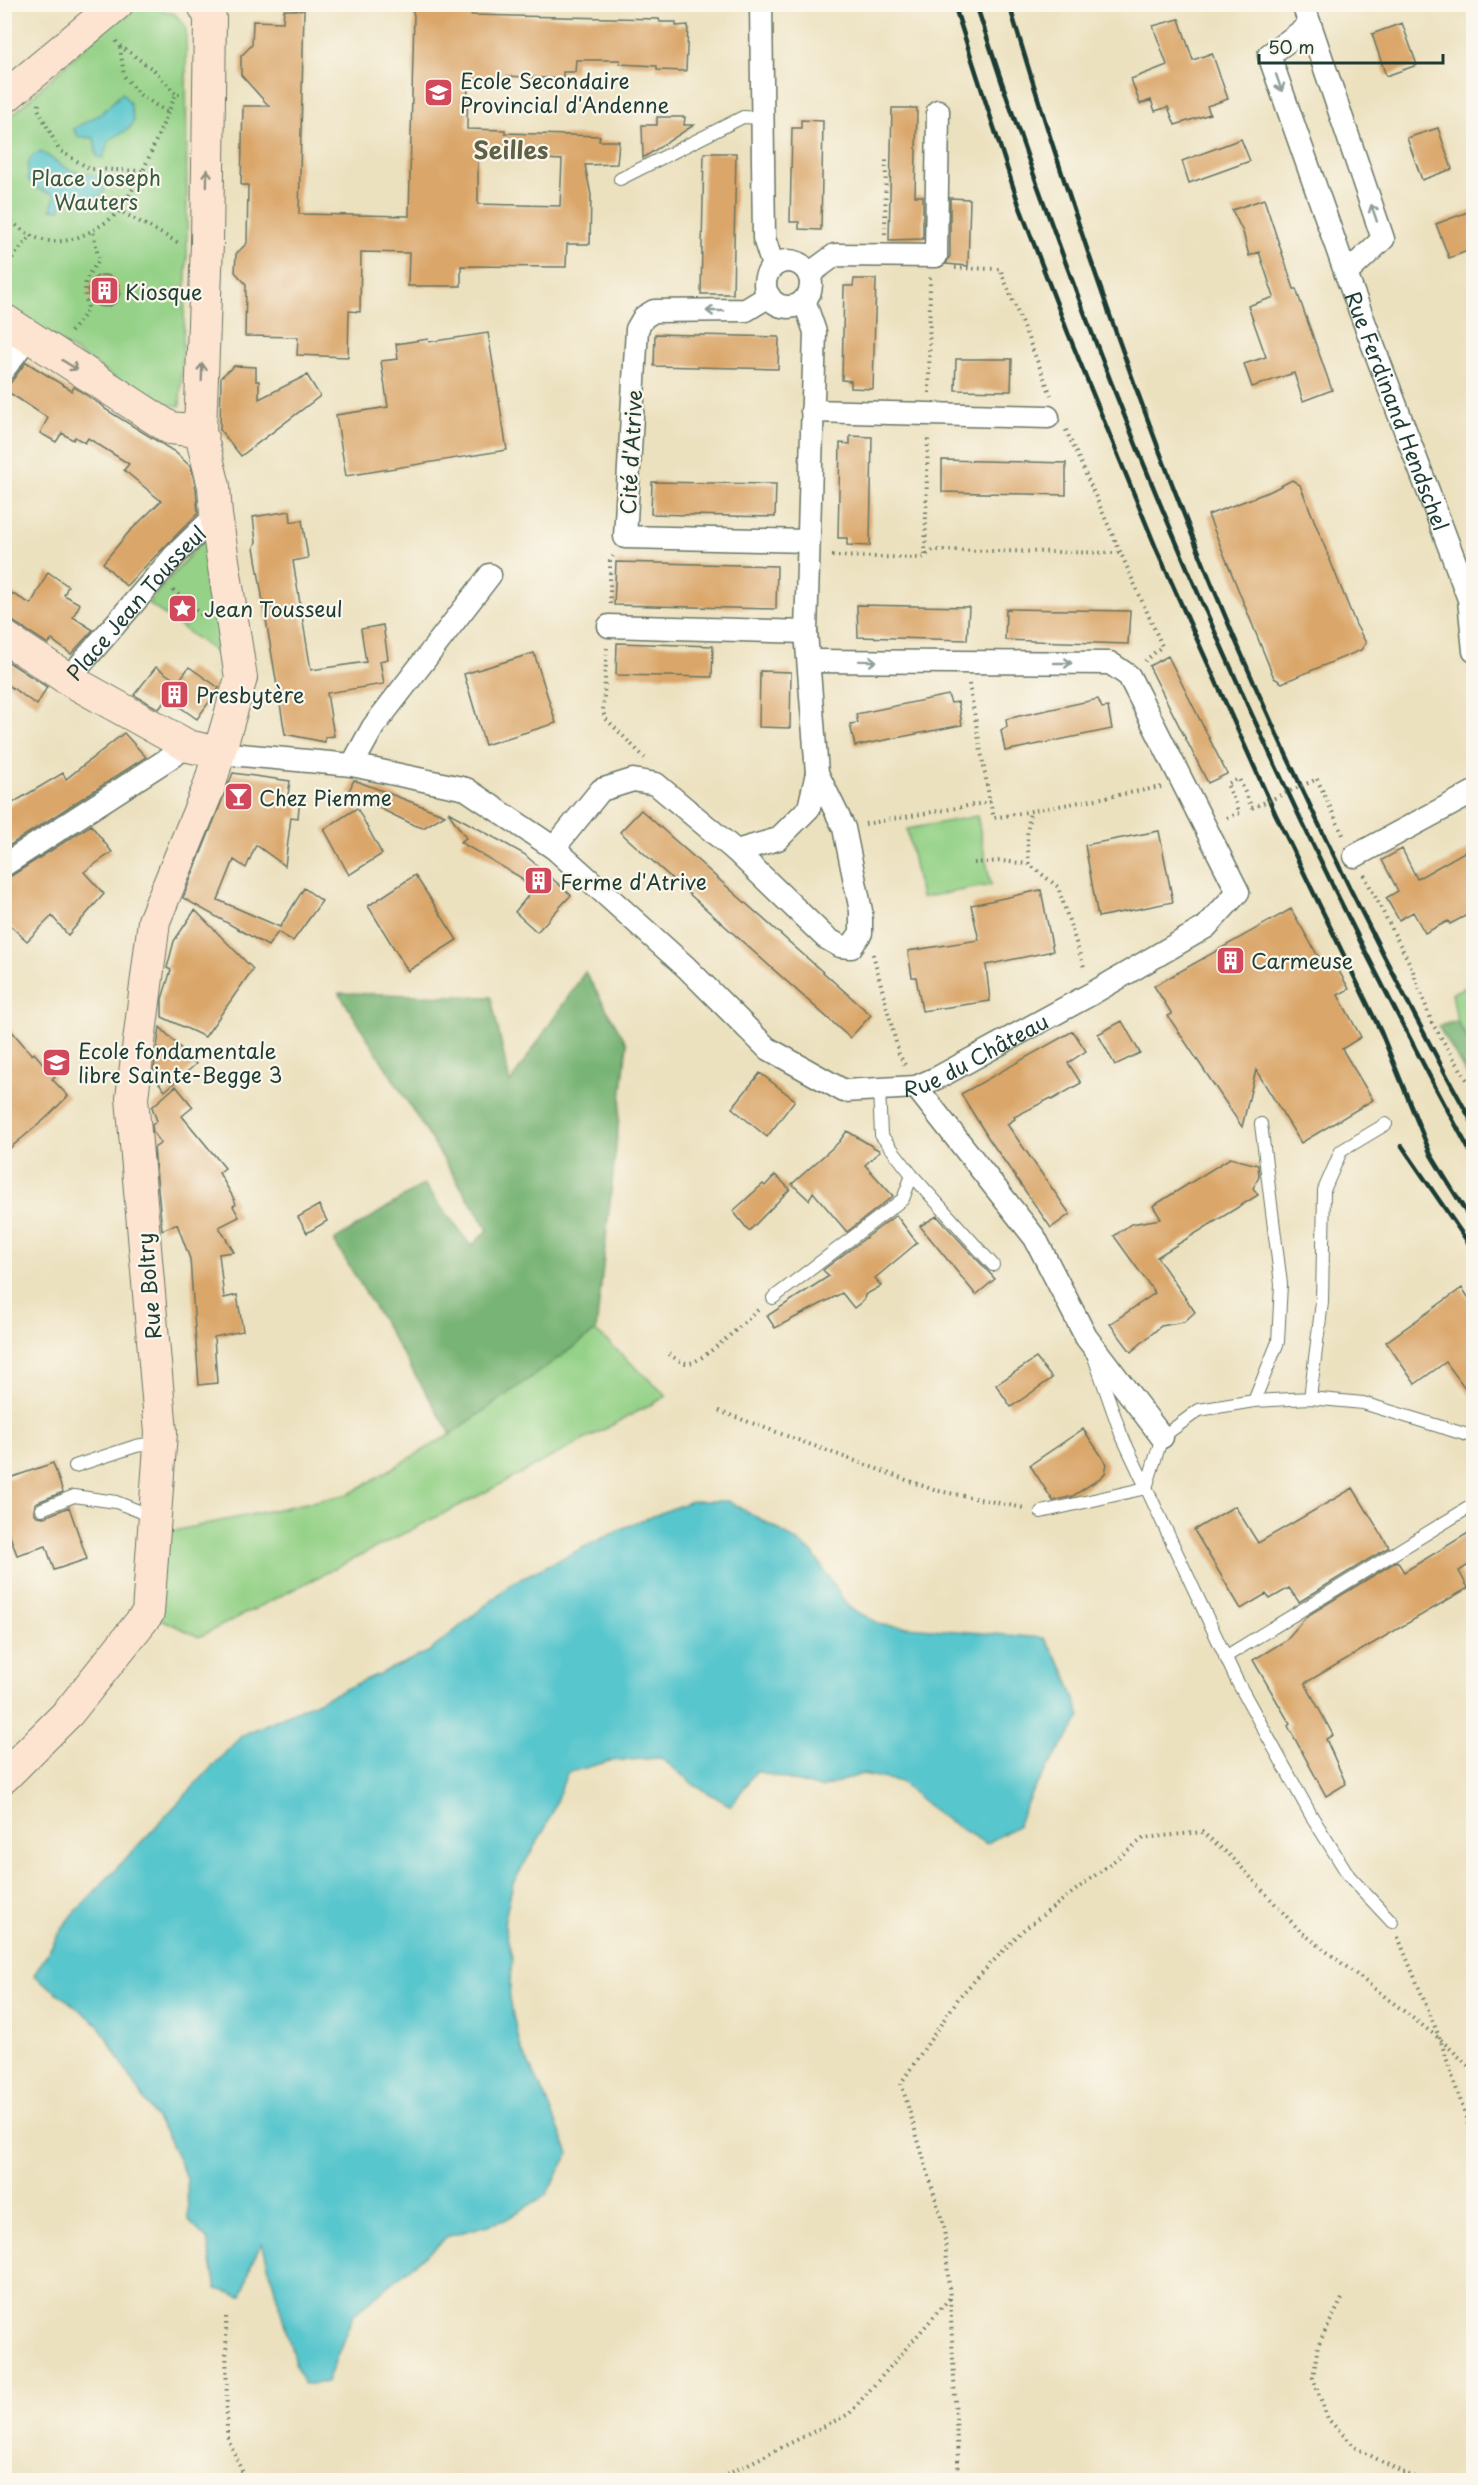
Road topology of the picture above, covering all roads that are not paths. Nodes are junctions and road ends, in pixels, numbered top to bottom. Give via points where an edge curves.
1 (203, 4) edge
2 (761, 4) edge
3 (108, 11) edge
4 (1307, 15) edge
5 (4, 98) edge
6 (938, 111) dead end
7 (762, 118) junction
8 (620, 179) dead end
9 (774, 266) junction
10 (809, 274) junction
11 (1346, 274) junction
12 (769, 296) junction
13 (804, 300) junction
14 (16, 329) edge
15 (4, 369) edge
16 (812, 411) junction
17 (1056, 416) road end
18 (200, 431) junction
19 (216, 514) junction
20 (807, 548) junction
21 (490, 576) dead end
22 (609, 626) road end
23 (806, 632) junction
24 (4, 637) edge
25 (1473, 651) edge
26 (810, 661) junction
27 (68, 679) junction
28 (188, 747) junction
29 (219, 753) junction
30 (352, 765) junction
31 (817, 773) junction
32 (1473, 792) edge
33 (554, 848) junction
34 (736, 851) junction
35 (1354, 856) road end
36 (4, 865) edge
37 (916, 1087) junction
38 (879, 1088) junction
39 (1261, 1124) dead end
40 (1386, 1124) dead end
41 (912, 1175) junction
42 (993, 1265) dead end
43 (772, 1298) road end
44 (1086, 1336) junction
45 (1310, 1398) junction
46 (1254, 1401) junction
47 (1162, 1437) junction
48 (1473, 1437) edge
49 (160, 1442) junction
50 (75, 1467) dead end
51 (1146, 1488) junction
52 (42, 1509) dead end
53 (1473, 1510) edge
54 (1041, 1512) road end
55 (155, 1518) junction
56 (1225, 1657) junction
57 (4, 1777) edge
58 (1392, 1922) road end

18 -> 1 street via 210,17
2 - 7 street
3 - 5 street
4 -> 11 street, Rue Ferdinand Hendschel via 1269,56
11 -> 4 street, Rue Ferdinand Hendschel via 1383,239
6 - 10 street via 936,256 835,255
7 - 8 lane via 743,117
7 - 9 street via 764,238
9 - 10 street via 793,261
9 - 12 street via 765,284
10 - 13 street via 811,288
11 - 25 street, Rue Ferdinand Hendschel via 1469,599
12 - 13 street via 785,306
12 -> 20 street, Cité d'Atrive via 746,310 654,311 644,317 637,329 625,537
13 - 16 street via 815,332
14 - 15 street
14 -> 18 street via 170,428
16 - 17 street
16 - 20 street
18 - 19 street, Place Jean Tousseul via 214,486
19 - 27 street, Place Jean Tousseul via 175,555
19 - 29 street, Place Jean Tousseul via 241,678
20 - 23 street
21 - 30 street via 373,727
22 - 23 street
23 - 26 street
24 - 27 street
26 - 31 street
26 -> 37 street, Rue du Château via 1110,663 1129,676 1238,892 1206,927 1091,994
27 - 28 street, Place Jean Tousseul
28 - 29 street, Place Jean Tousseul
28 - 36 street
29 - 30 street, Rue du Château
29 - 49 street, Rue Boltry via 154,921 132,1098
30 - 33 street, Rue du Château via 466,789
31 - 34 street via 809,808 778,838
31 - 34 street via 844,828 861,911 861,933 852,947 826,938
32 - 35 street
33 - 34 street via 601,790 633,780 656,784
33 - 38 street, Rue du Château via 686,966 767,1048 844,1091
37 - 38 street, Rue du Château
37 - 44 street via 1035,1238
38 - 41 lane via 881,1135
39 - 46 lane via 1281,1284 1278,1342
40 - 45 lane via 1341,1152 1324,1190 1322,1302
41 - 42 lane
41 - 43 lane via 903,1199
44 - 47 street
44 - 51 lane via 1121,1434
45 - 46 lane
45 - 48 lane via 1363,1403
46 - 47 lane via 1199,1410
47 - 51 lane
49 - 50 lane
49 - 55 street, Rue Boltry
51 - 54 lane
51 - 56 lane
52 - 55 lane via 74,1496 116,1502
53 - 56 lane via 1468,1508
55 - 57 street, Rue Boltry via 148,1613 69,1712
56 - 58 lane via 1311,1815 1349,1876

